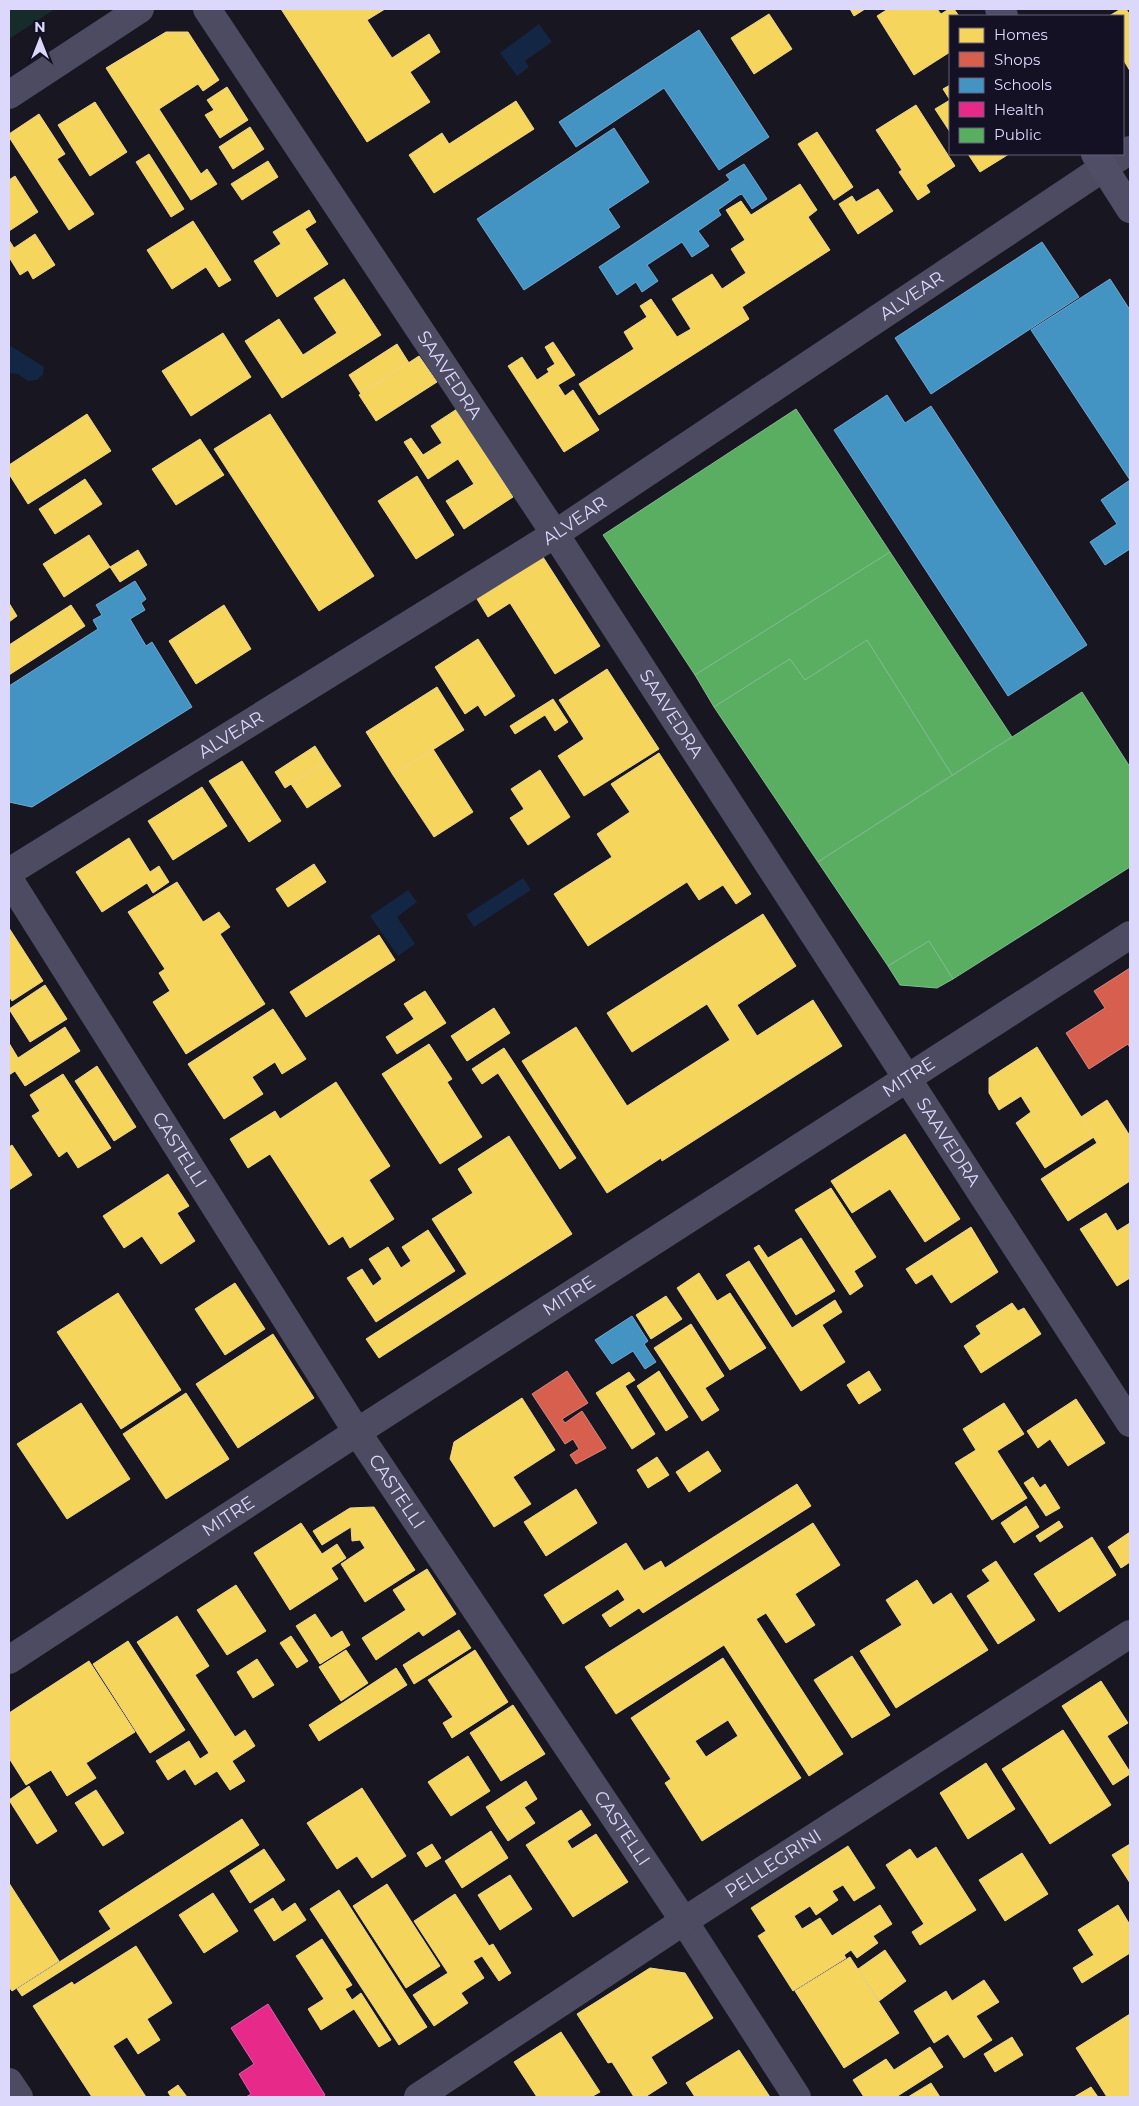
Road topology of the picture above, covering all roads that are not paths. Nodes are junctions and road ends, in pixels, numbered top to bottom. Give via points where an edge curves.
1 (140, 9) edge
2 (207, 9) edge
3 (9, 95) edge
4 (1114, 155) edge
5 (1099, 160) edge
6 (1130, 209) edge
7 (555, 534) junction
8 (9, 872) edge
9 (9, 879) edge
10 (1130, 935) edge
11 (907, 1078) junction
12 (1130, 1423) edge
13 (357, 1432) junction
14 (1130, 1634) edge
15 (9, 1660) edge
16 (684, 1921) junction
17 (9, 2082) edge
18 (19, 2097) edge
19 (418, 2097) edge
20 (797, 2097) edge

1 - 3 street
2 - 7 street, SAAVEDRA
4 - 5 street, ALVEAR
5 - 6 main road
5 - 7 street, ALVEAR
7 - 8 street, ALVEAR
7 - 11 street, SAAVEDRA
9 - 13 street, CASTELLI
10 - 11 street, MITRE
11 - 12 street, SAAVEDRA
11 - 13 street, MITRE
13 - 15 street, MITRE
13 - 16 street, CASTELLI
14 - 16 street, PELLEGRINI
16 - 19 street, PELLEGRINI
16 - 20 street, CASTELLI
17 - 18 street

